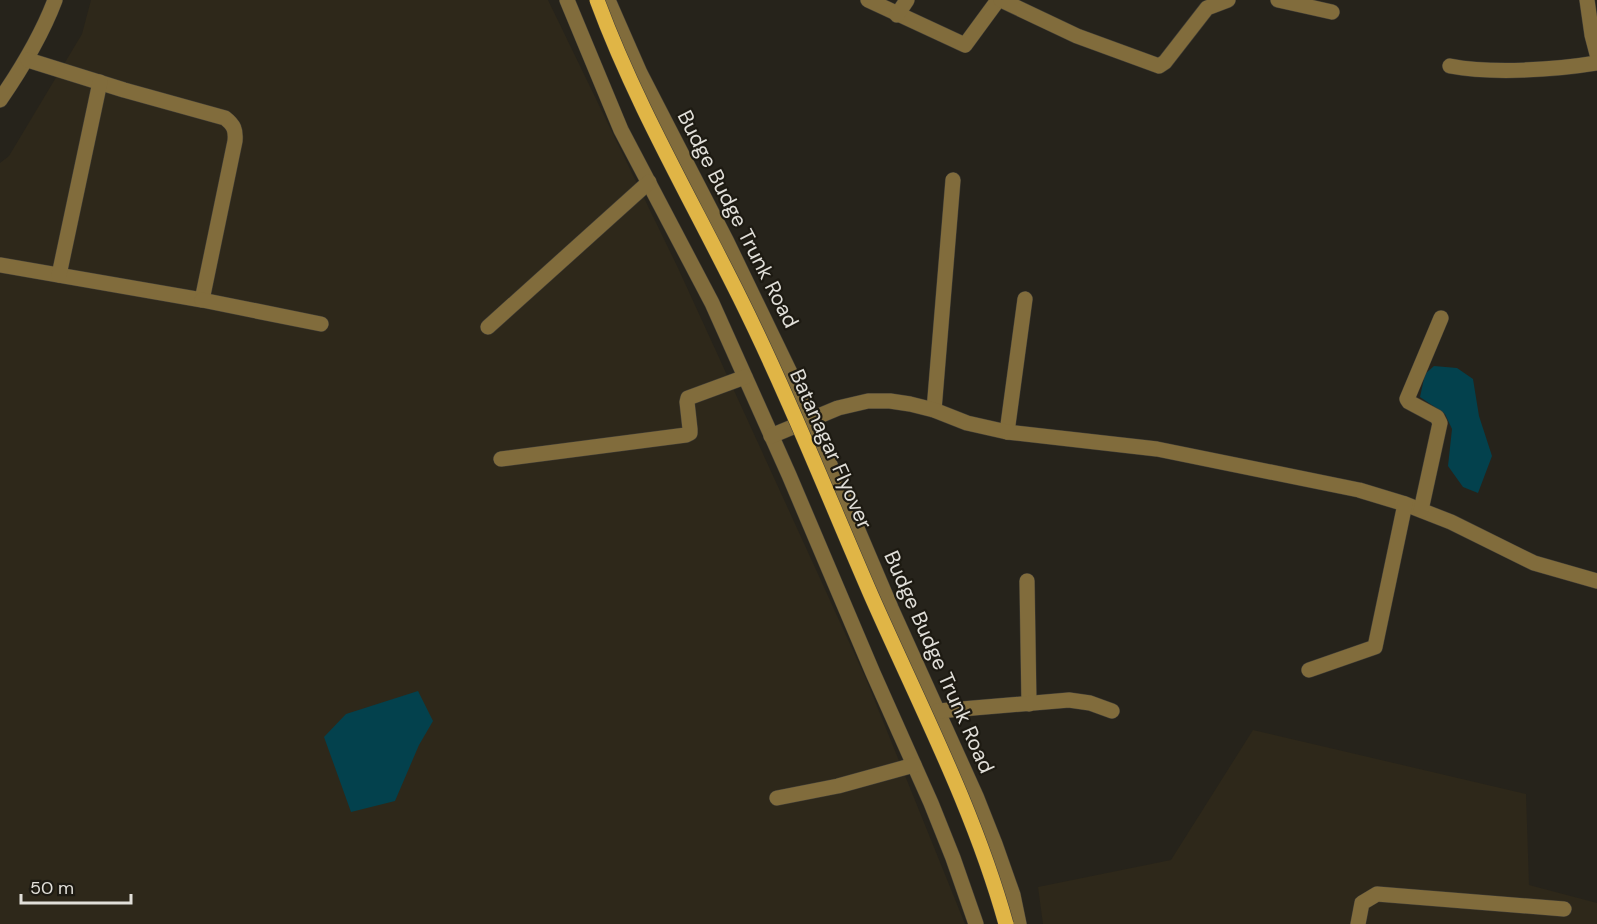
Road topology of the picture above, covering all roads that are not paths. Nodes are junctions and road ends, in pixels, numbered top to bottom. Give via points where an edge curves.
1 (55, 0) edge
2 (567, 0) edge
3 (597, 0) edge
4 (608, 0) edge
5 (868, 0) edge
6 (907, 0) edge
7 (1000, 0) edge
8 (1228, 0) edge
9 (1278, 0) edge
10 (1587, 0) edge
11 (1301, 2) edge
12 (1332, 12) dead end
13 (897, 15) junction
14 (1597, 54) edge
15 (28, 60) junction
16 (1597, 63) edge
17 (1450, 66) dead end
18 (100, 82) junction
19 (0, 100) edge
20 (953, 180) dead end
21 (649, 182) junction
22 (0, 265) edge
23 (59, 275) junction
24 (1025, 299) dead end
25 (202, 300) junction
26 (1441, 318) dead end
27 (321, 324) dead end
28 (488, 327) dead end
29 (745, 377) junction
30 (934, 410) junction
31 (810, 419) junction
32 (1006, 432) junction
33 (771, 436) junction
34 (501, 459) dead end
35 (1405, 504) junction
36 (1421, 510) junction
37 (1027, 581) dead end
38 (1597, 581) edge
39 (1309, 670) dead end
40 (1029, 704) junction
41 (1058, 708) dead end
42 (1112, 711) dead end
43 (940, 716) junction
44 (914, 765) junction
45 (777, 798) dead end
46 (1564, 909) dead end
47 (976, 924) edge
48 (1006, 924) edge
49 (1019, 924) edge
50 (1358, 924) edge

1 - 15 street
2 - 21 street via 621,130
3 - 48 main road, Batanagar Flyover, bridge via 657,135 770,361 948,763 992,873
4 - 31 street, Budge Budge Trunk Road via 639,73 761,310
5 - 13 street
6 - 13 street
7 - 8 street via 1077,36 1159,66 1207,8
7 - 13 street via 965,45
9 - 11 street
10 - 14 street
11 - 12 street
15 - 18 street
15 - 19 street
16 - 17 street via 1568,68 1481,70
18 - 23 street
18 - 25 street via 225,118 232,124 235,141
20 - 30 street
21 - 28 street
21 - 29 street via 712,303
22 - 23 street
23 - 25 street
24 - 32 street
25 - 27 street
26 - 36 street via 1407,399 1437,417 1440,423
29 - 33 street
29 - 34 street via 688,398 690,433 686,435
30 - 31 street via 890,400 868,401
30 - 32 street
31 - 33 street
31 - 43 street, Budge Budge Trunk Road
32 - 35 street via 1157,449 1359,490
33 - 44 street
35 - 36 street
35 - 39 street via 1375,647
36 - 38 street via 1534,563
37 - 40 street
40 - 42 street via 1069,700
40 - 43 street
41 - 43 street
43 - 49 street, Budge Budge Trunk Road via 995,844
44 - 45 street
44 - 47 street
46 - 50 street via 1377,894 1362,903

